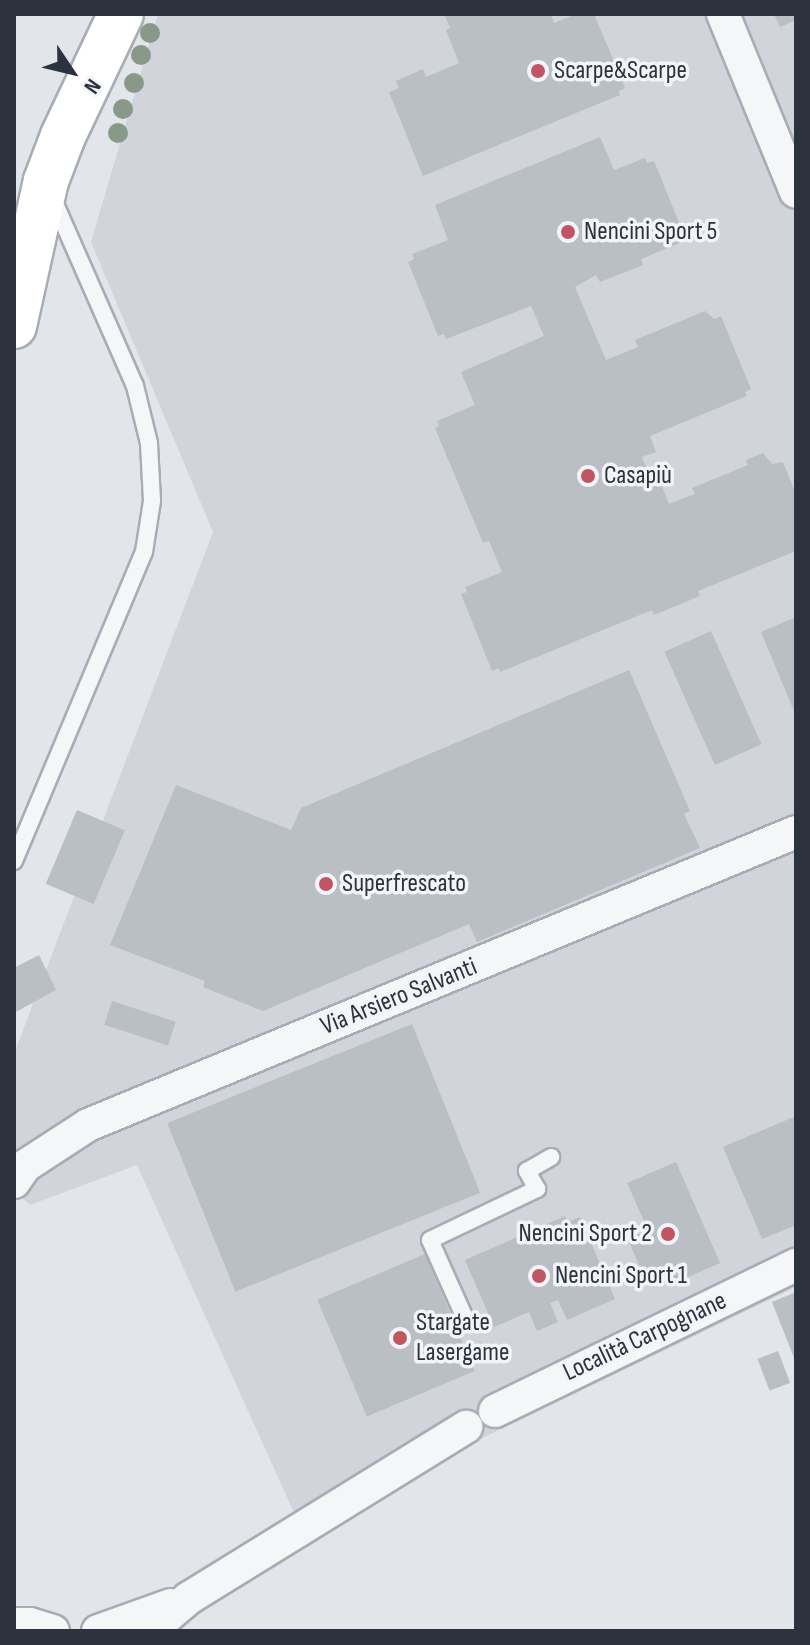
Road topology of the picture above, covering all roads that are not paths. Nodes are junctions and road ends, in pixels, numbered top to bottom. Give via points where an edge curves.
1 (87, 14) edge
2 (121, 14) edge
3 (723, 14) edge
4 (63, 136) junction
5 (796, 192) edge
6 (42, 194) junction
7 (14, 252) edge
8 (14, 326) edge
9 (796, 832) edge
10 (14, 861) edge
11 (551, 1157) dead end
12 (14, 1182) edge
13 (796, 1265) edge
14 (464, 1316) dead end
15 (495, 1411) dead end
16 (466, 1427) dead end
17 (189, 1598) junction
18 (14, 1624) edge
19 (53, 1631) edge
20 (98, 1631) edge
21 (150, 1631) edge

1 - 4 highway
2 - 4 highway
3 - 5 street
4 - 6 highway
6 - 7 highway
6 - 8 highway
6 - 10 lane via 135,386 149,443 152,501 144,552
9 - 12 street, Via Arsiero Salvanti via 88,1125 25,1166
11 - 14 lane via 527,1171 537,1189 430,1240
13 - 15 street, Località Carpognane
16 - 17 street
17 - 20 street
17 - 21 street
18 - 19 street

